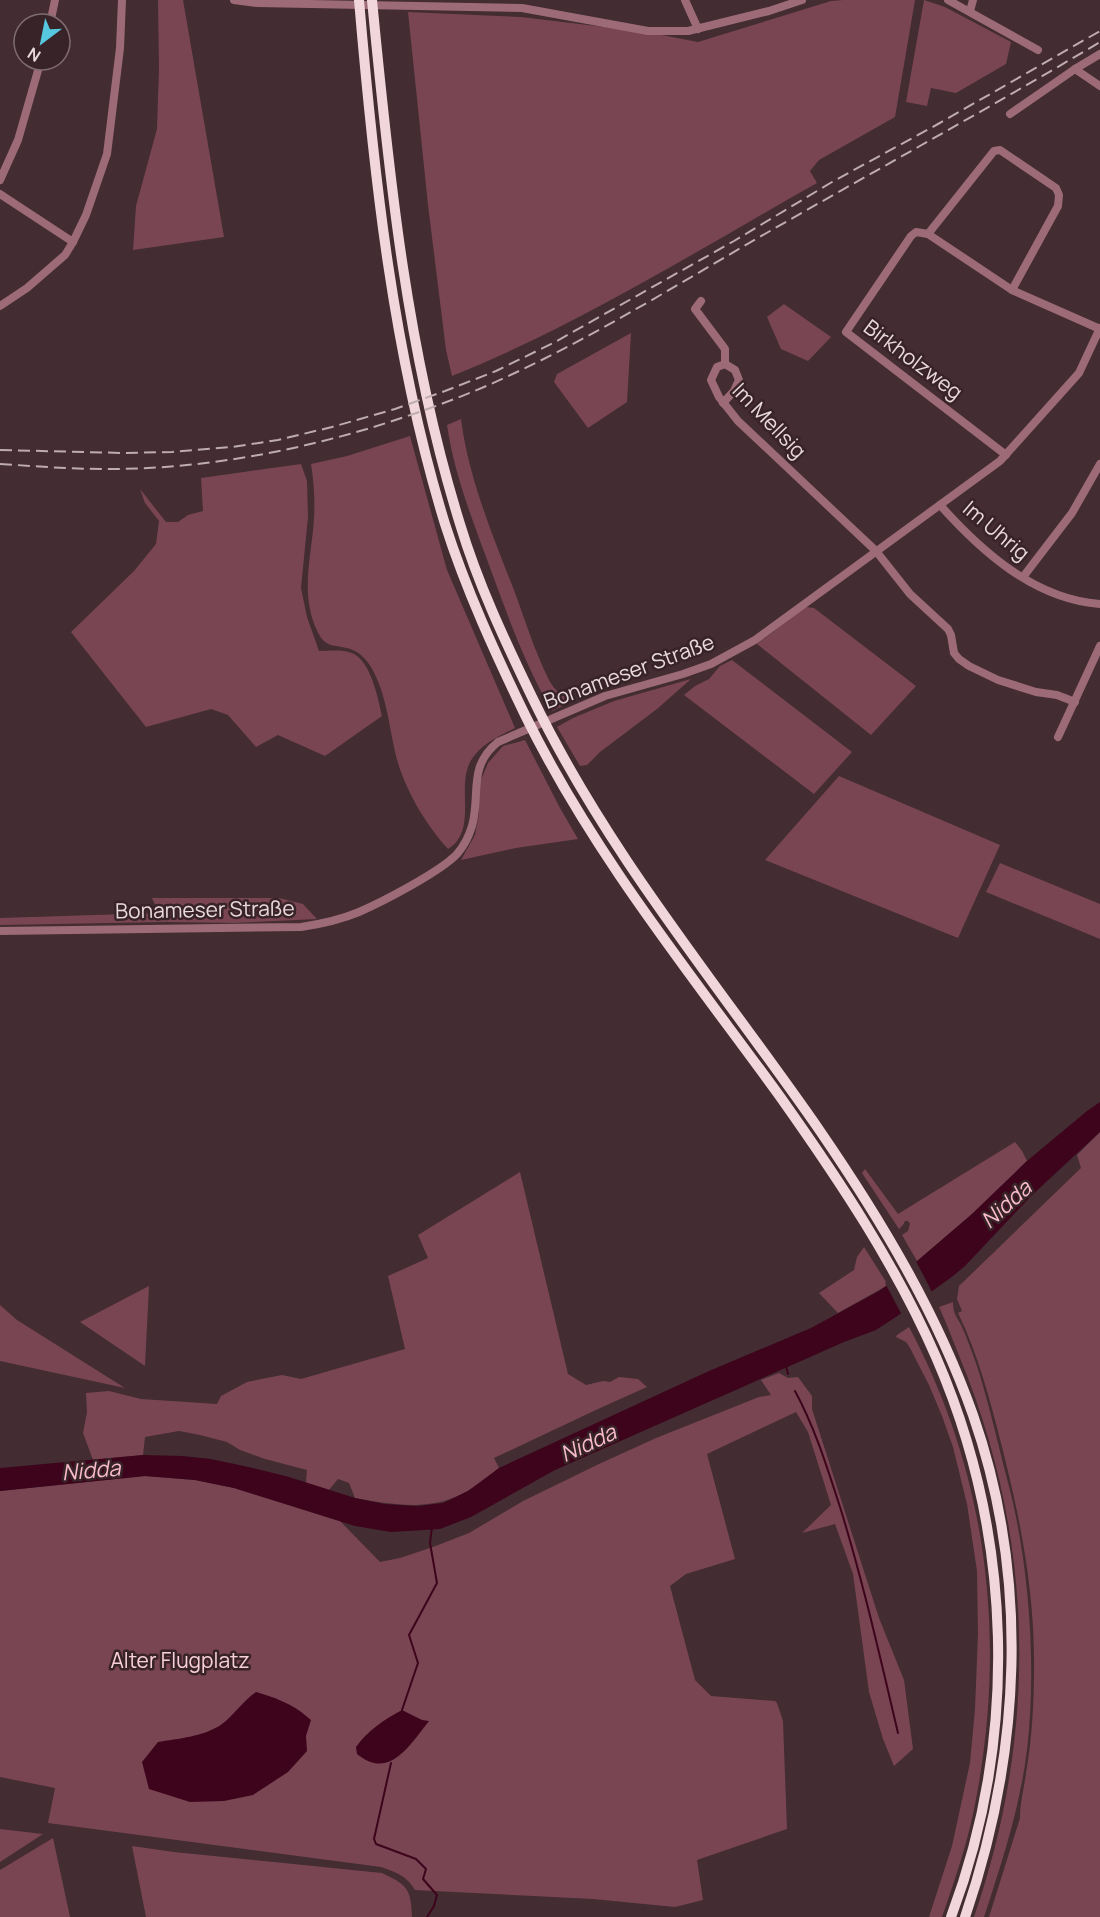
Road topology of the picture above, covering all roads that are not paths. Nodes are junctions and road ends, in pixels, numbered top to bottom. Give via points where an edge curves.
1 (122, 0) edge
2 (234, 0) edge
3 (359, 0) edge
4 (372, 0) edge
5 (685, 0) edge
6 (801, 0) edge
7 (948, 0) edge
8 (973, 0) edge
9 (970, 11) junction
10 (698, 29) junction
11 (1038, 50) dead end
12 (1100, 54) edge
13 (1075, 69) junction
14 (38, 72) edge
15 (1100, 86) edge
16 (1010, 114) dead end
17 (0, 180) edge
18 (0, 194) edge
19 (928, 234) junction
20 (73, 242) junction
21 (1012, 290) junction
22 (701, 301) dead end
23 (0, 306) edge
24 (1100, 328) edge
25 (725, 364) junction
26 (723, 403) junction
27 (1006, 455) junction
28 (1100, 464) edge
29 (940, 504) junction
30 (876, 551) junction
31 (1023, 577) junction
32 (1100, 604) edge
33 (1100, 646) edge
34 (1075, 702) junction
35 (1058, 737) dead end
36 (0, 931) edge
37 (951, 1917) edge
38 (965, 1917) edge

1 - 20 street via 107,154
2 - 10 street via 522,8 648,31
3 - 37 highway via 382,217 410,383 446,527 482,620 528,722 596,840 662,938 807,1136 894,1273 935,1355 970,1452 993,1561 999,1672 990,1771 977,1832
4 - 38 highway via 395,215 420,366 459,522 494,614 557,748 625,860 820,1131 905,1266 954,1367 983,1449 1006,1560 1012,1629 1011,1696 1003,1771 986,1851
5 - 10 street
6 - 10 street
7 - 9 street
8 - 9 street
9 - 11 street
12 - 13 street
13 - 15 street
13 - 16 street
14 - 17 street via 18,140
18 - 20 street
19 - 21 street
19 - 21 street via 994,151 1000,150 1056,188 1059,195 1058,206
19 - 27 street, Birkholzweg via 916,232 911,236 846,332
20 - 23 street via 53,267
21 - 24 street
22 - 25 street, Im Mellsig via 695,309 724,349
24 - 27 street, Bonameser Straße via 1079,373
25 - 26 street, Im Mellsig via 717,368 711,380
25 - 26 street via 735,370 740,380
26 - 30 street, Im Mellsig
27 - 29 street, Bonameser Straße
28 - 31 street via 1071,513
29 - 30 street, Bonameser Straße
29 - 31 street, Im Uhrig via 982,549
30 - 34 street, Im Mellsig via 910,594 948,629 959,659 998,680
30 - 36 street, Bonameser Straße via 755,640 722,659 605,696 502,740 490,749 477,771 472,827 457,853 419,880 358,912 292,927
31 - 32 street, Im Uhrig via 1067,597
33 - 34 street
34 - 35 street

